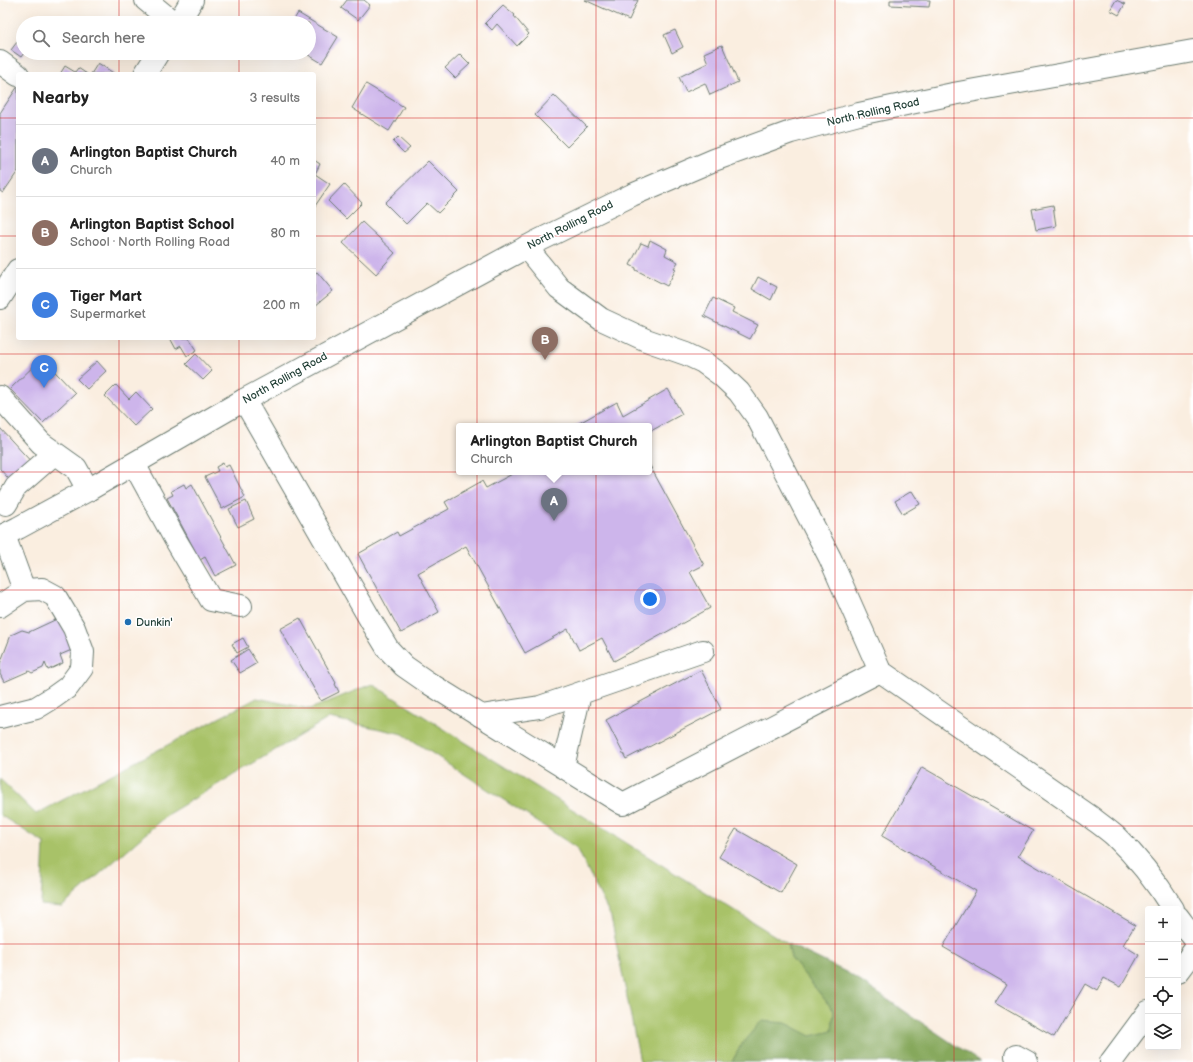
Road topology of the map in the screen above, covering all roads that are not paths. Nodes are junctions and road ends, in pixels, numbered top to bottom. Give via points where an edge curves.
1 (146, 0) edge
2 (192, 0) edge
3 (165, 16) edge
4 (182, 16) edge
5 (1193, 51) edge
6 (154, 60) edge
7 (0, 62) edge
8 (146, 72) edge
9 (16, 74) edge
10 (526, 248) junction
11 (16, 273) edge
12 (0, 298) edge
13 (0, 397) edge
14 (244, 400) junction
15 (55, 453) junction
16 (134, 464) junction
17 (88, 490) junction
18 (3, 501) edge
19 (7, 533) edge
20 (24, 590) junction
21 (0, 606) edge
22 (241, 606) dead end
23 (703, 651) dead end
24 (880, 671) junction
25 (580, 694) junction
26 (481, 716) junction
27 (0, 717) edge
28 (563, 767) junction
29 (1171, 906) edge
30 (1181, 921) edge
31 (1193, 937) edge
32 (1193, 952) edge
33 (1181, 968) edge
34 (1147, 1014) edge
35 (1111, 1062) edge

1 - 3 main road
2 - 4 main road
5 - 10 main road, North Rolling Road via 953,94 791,132 714,160 632,195
6 - 8 main road
7 - 9 main road
10 - 14 main road, North Rolling Road
10 - 24 main road via 559,288 601,319 703,362 739,392 757,417 830,558
11 - 12 main road
13 - 15 main road via 41,443
14 - 16 main road, North Rolling Road
14 - 26 main road via 388,649 404,666
15 - 17 main road via 76,468
15 - 18 main road
16 - 17 main road, North Rolling Road
16 - 22 main road via 211,600
17 - 19 main road, North Rolling Road
18 - 19 main road
19 - 20 main road
20 - 21 main road
20 - 27 main road via 42,589 55,596 74,628 83,652 82,668 68,687 36,708
23 - 25 main road
24 - 28 main road via 623,804
24 - 29 main road via 1114,836 1160,887
25 - 26 main road via 540,708
25 - 28 main road
26 - 28 main road
30 - 31 main road
32 - 33 main road
34 - 35 main road

